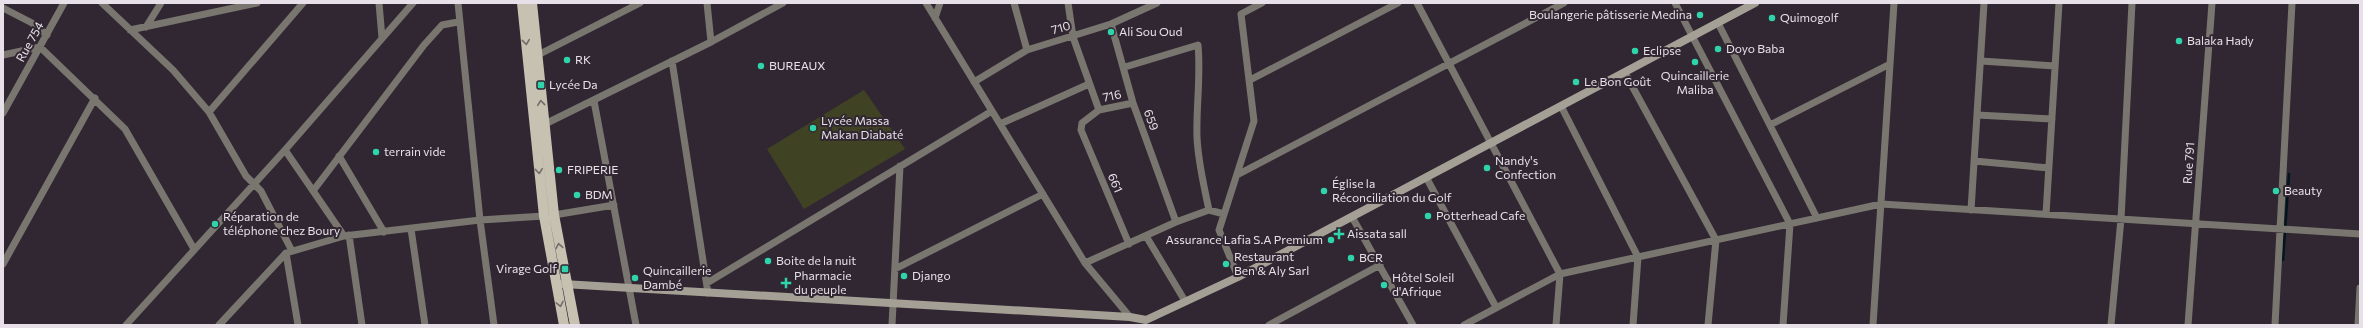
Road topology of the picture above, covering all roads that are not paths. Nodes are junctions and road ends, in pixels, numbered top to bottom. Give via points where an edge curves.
1 (64, 3) edge
2 (102, 3) edge
3 (161, 3) edge
4 (257, 3) edge
5 (303, 3) edge
6 (379, 3) edge
7 (413, 3) edge
8 (458, 3) edge
9 (522, 3) edge
10 (532, 3) edge
11 (640, 3) edge
12 (707, 3) edge
13 (783, 3) edge
14 (926, 3) edge
15 (940, 3) edge
16 (1014, 3) edge
17 (1068, 3) edge
18 (1138, 3) edge
19 (1158, 3) edge
20 (1262, 3) edge
21 (1398, 3) edge
22 (1418, 3) edge
23 (1564, 3) edge
24 (1675, 3) edge
25 (1755, 3) edge
26 (1894, 3) edge
27 (1984, 3) edge
28 (2059, 3) edge
29 (2132, 3) edge
30 (2212, 3) edge
31 (2292, 3) edge
32 (629, 6) edge
33 (3, 8) edge
34 (1141, 11) junction
35 (935, 18) junction
36 (458, 22) junction
37 (1718, 23) junction
38 (1111, 24) junction
39 (146, 27) junction
40 (130, 30) junction
41 (47, 34) junction
42 (1692, 36) junction
43 (1073, 37) junction
44 (382, 38) junction
45 (711, 42) junction
46 (40, 47) junction
47 (1027, 50) junction
48 (3, 55) edge
49 (536, 56) junction
50 (672, 61) junction
51 (1980, 61) junction
52 (1449, 63) junction
53 (1890, 64) junction
54 (2055, 66) junction
55 (1125, 67) junction
56 (1625, 73) junction
57 (1250, 80) junction
58 (974, 82) junction
59 (1089, 84) junction
60 (95, 98) junction
61 (594, 100) junction
62 (1133, 103) junction
63 (1561, 106) junction
64 (1099, 110) junction
65 (992, 111) junction
66 (209, 112) junction
67 (3, 113) edge
68 (1977, 115) junction
69 (2052, 119) junction
70 (1000, 124) junction
71 (1770, 125) junction
72 (539, 127) junction
73 (1081, 130) joint
74 (1491, 143) junction
75 (285, 150) junction
76 (339, 156) junction
77 (1974, 161) junction
78 (900, 166) junction
79 (2049, 168) junction
80 (1237, 175) junction
81 (1426, 177) junction
82 (254, 184) junction
83 (313, 190) junction
84 (1043, 194) junction
85 (1881, 204) junction
86 (614, 205) junction
87 (1209, 210) junction
88 (1971, 210) junction
89 (1224, 214) junction
90 (2046, 214) junction
91 (549, 216) junction
92 (1352, 217) junction
93 (1818, 218) junction
94 (2121, 219) junction
95 (480, 220) junction
96 (1176, 222) junction
97 (1790, 224) junction
98 (2195, 224) junction
99 (412, 229) junction
100 (2280, 229) junction
101 (384, 232) junction
102 (2360, 234) edge
103 (347, 235) junction
104 (1146, 236) junction
105 (1716, 240) junction
106 (1129, 244) junction
107 (194, 249) junction
108 (289, 252) junction
109 (1638, 257) junction
110 (1085, 262) junction
111 (3, 264) edge
112 (1380, 266) junction
113 (896, 269) junction
114 (1560, 274) junction
115 (1238, 276) junction
116 (707, 283) junction
117 (561, 284) junction
118 (628, 288) junction
119 (2360, 288) edge
120 (708, 293) junction
121 (1185, 301) junction
122 (893, 303) junction
123 (1496, 307) junction
124 (1130, 317) junction
125 (1147, 323) edge
126 (126, 325) edge
127 (219, 325) edge
128 (298, 325) edge
129 (362, 325) edge
130 (425, 325) edge
131 (494, 325) edge
132 (564, 325) edge
133 (575, 325) edge
134 (636, 325) edge
135 (892, 325) edge
136 (1270, 325) edge
137 (1413, 325) edge
138 (1464, 325) edge
139 (1556, 325) edge
140 (1634, 325) edge
141 (1708, 325) edge
142 (1784, 325) edge
143 (1873, 325) edge
144 (2111, 325) edge
145 (2188, 325) edge
146 (2275, 325) edge
147 (2358, 325) edge

1 - 41 street, Rue 754
2 - 40 street
3 - 39 street
4 - 39 street
5 - 66 street
6 - 44 street
7 - 44 street
8 - 36 street
9 -> 72 main road
10 - 49 main road
11 - 32 street
12 - 45 street
13 - 45 street
14 - 35 street
15 - 35 street
16 - 47 street
17 - 43 street
18 - 34 street
19 - 34 street, 710
20 - 57 street via 1241,14
21 - 57 street
22 - 52 street
23 - 52 street
24 - 42 street
25 - 37 street
26 - 53 street
27 - 51 street
28 - 54 street
29 - 94 street
30 - 98 street, Rue 791
31 - 100 street
32 - 49 street
33 - 41 street
34 - 38 street, 710
35 - 58 street
36 - 76 street via 442,25 424,45
36 - 95 street
37 - 42 street
37 - 71 street
38 - 43 street, 710
38 - 55 street, 659
39 - 40 street
40 - 66 street via 173,70
41 - 46 street, Rue 754
42 - 56 street
42 - 97 street
43 - 47 street, 710
43 - 59 street
44 - 75 street
45 - 50 street
46 - 48 street
46 - 60 street
46 - 67 street, Rue 754
47 - 58 street, 710
72 -> 49 main road
50 - 61 street
50 - 116 street
51 - 54 street
51 - 68 street
52 - 74 street
52 - 80 street
53 - 71 street
53 - 85 street
54 - 69 street
55 - 62 street, 659
55 - 87 street via 1198,45 1200,63 1197,139
56 - 63 street
56 - 105 street
57 - 80 street via 1254,120
58 - 65 street
59 - 64 street
59 - 70 street
60 - 107 street via 126,128
60 - 111 street
61 - 72 street
61 - 86 street
62 - 64 street, 716
62 - 96 street, 659
63 - 74 street
63 - 109 street
64 - 73 street, 716 via 1082,123
65 - 70 street
65 - 78 street
66 - 82 street via 246,176
68 - 69 street
68 - 77 street
69 - 79 street
70 - 84 street
71 - 93 street
72 - 91 main road
73 - 106 street, 661
74 - 81 street
74 - 114 street
75 - 82 street
75 - 83 street
76 - 83 street
76 - 101 street
77 - 79 street
77 - 88 street
78 - 113 street
78 - 116 street
79 - 90 street
80 - 89 street
81 - 92 street
81 - 123 street
82 - 107 street
82 - 108 street via 261,191
83 - 103 street
84 - 110 street
84 - 113 street
85 - 88 street
85 - 93 street
85 - 143 street
86 - 91 street
86 - 118 street
87 - 89 street
87 - 96 street
88 - 90 street
89 - 115 street via 1218,230
90 - 94 street
91 - 95 street
91 - 117 main road
92 - 112 street
92 - 115 street
93 - 97 street
94 - 98 street
94 - 144 street
95 - 99 street
95 - 131 street
96 - 104 street
97 - 105 street
97 - 142 street
98 - 100 street
98 - 145 street, Rue 791
99 - 101 street
99 - 130 street
100 - 102 street
100 - 146 street
101 - 103 street
103 - 108 street
103 - 129 street
104 - 106 street
104 - 121 street
105 - 109 street
105 - 141 street
106 - 110 street
107 - 126 street
108 - 127 street
108 - 128 street
109 - 114 street
109 - 140 street
110 - 124 street
112 - 136 street
112 - 137 street
113 - 122 street
114 - 123 street
114 - 139 street
115 - 121 street
116 - 120 street
117 - 118 street
117 -> 132 main road
117 - 133 main road
118 - 120 street
118 - 134 street
119 - 147 street
120 - 122 street
121 - 125 street
122 - 124 street
122 - 135 street
123 - 138 street
124 - 125 street

